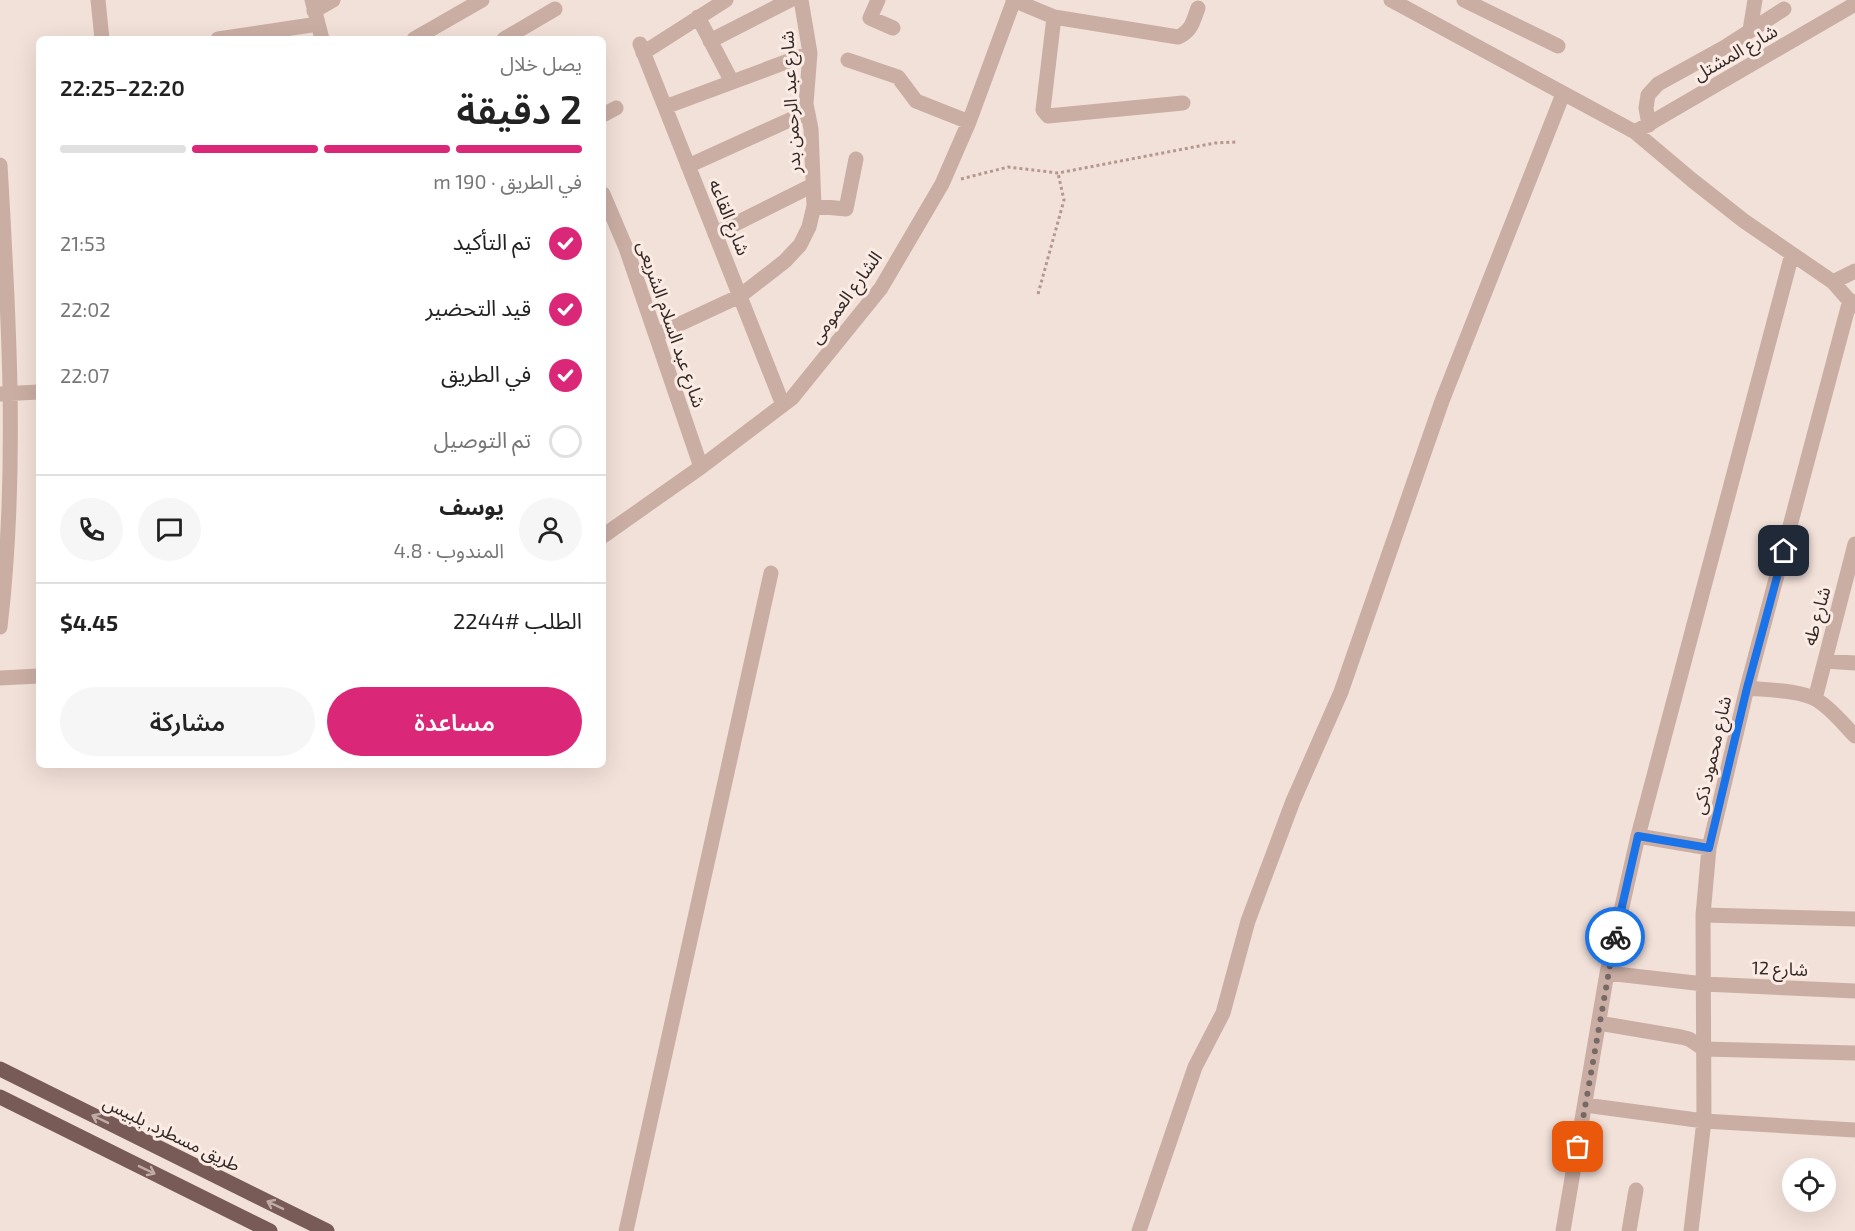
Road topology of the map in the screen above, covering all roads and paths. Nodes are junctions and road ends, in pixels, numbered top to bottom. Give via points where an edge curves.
1 (98, 0) edge
2 (333, 0) edge
3 (482, 0) edge
4 (726, 0) edge
5 (790, 0) edge
6 (801, 0) edge
7 (878, 0) edge
8 (1013, 0) edge
9 (1391, 0) edge
10 (1464, 0) edge
11 (1755, 0) edge
12 (1855, 4) edge
13 (1197, 8) dead end
14 (555, 9) dead end
15 (1784, 9) dead end
16 (1047, 10) edge
17 (698, 17) junction
18 (316, 19) edge
19 (893, 28) dead end
20 (1750, 30) junction
21 (102, 36) edge
22 (233, 36) edge
23 (419, 36) edge
24 (509, 36) edge
25 (710, 41) junction
26 (1558, 46) dead end
27 (810, 53) junction
28 (849, 60) dead end
29 (732, 82) junction
30 (1563, 94) junction
31 (1184, 103) dead end
32 (665, 107) junction
33 (807, 112) junction
34 (969, 122) junction
35 (1649, 124) junction
36 (1635, 132) junction
37 (1236, 142) dead end
38 (856, 159) dead end
39 (0, 165) edge
40 (688, 166) junction
41 (1058, 172) junction
42 (942, 184) junction
43 (813, 185) junction
44 (606, 201) edge
45 (814, 206) junction
46 (715, 234) junction
47 (1792, 254) junction
48 (1855, 271) edge
49 (1833, 282) junction
50 (1038, 294) dead end
51 (740, 296) junction
52 (1853, 303) edge
53 (656, 335) junction
54 (36, 392) edge
55 (5, 394) edge
56 (783, 405) junction
57 (701, 467) junction
58 (606, 534) edge
59 (1855, 544) edge
60 (771, 573) dead end
61 (0, 627) edge
62 (1825, 661) junction
63 (1855, 663) edge
64 (36, 676) edge
65 (0, 678) edge
66 (1747, 688) junction
67 (1815, 699) junction
68 (1855, 736) edge
69 (1638, 836) junction
70 (1709, 848) junction
71 (1703, 915) junction
72 (1855, 919) edge
73 (1607, 974) junction
74 (1704, 984) junction
75 (1855, 991) edge
76 (1599, 1023) junction
77 (1704, 1049) junction
78 (1855, 1053) edge
79 (0, 1069) edge
80 (0, 1097) edge
81 (1585, 1105) junction
82 (1704, 1121) junction
83 (1855, 1131) edge
84 (1636, 1190) dead end
85 (270, 1231) edge
86 (327, 1231) edge
87 (626, 1231) edge
88 (1139, 1231) edge
89 (1563, 1231) edge
90 (1629, 1231) edge
91 (1691, 1231) edge

1 - 21 street
2 - 18 street
3 - 23 street
4 - 17 street
5 - 25 street
6 - 27 street, شارع عبد الرحمن بدر
7 - 19 street via 870,18
8 - 16 street
8 - 34 street, الشارع العمومى
9 - 30 street
10 - 26 street
11 - 20 street
12 - 35 street, شارع المشتل
13 - 16 street via 1191,28 1178,37
14 - 24 street
15 - 20 street
16 - 31 street via 1043,110 1048,116
17 - 25 street
17 - 32 street, شارع القاعه via 641,48
18 - 22 street
20 - 35 street via 1658,84 1648,95
25 - 29 street
27 - 29 street
27 - 33 street, شارع عبد الرحمن بدر
28 - 34 street via 898,77 922,104
29 - 32 street
30 - 36 street
30 - 88 street via 1442,401 1341,692 1293,801 1248,921 1223,1013 1195,1066
32 - 40 street, شارع القاعه
33 - 40 street
33 - 43 street, شارع عبد الرحمن بدر
34 - 42 street, الشارع العمومى
35 - 36 street, شارع المشتل
36 - 47 street via 1718,201
37 - 41 path
38 - 45 street via 846,208
39 - 55 street
40 - 46 street, شارع القاعه
41 - 42 path via 1008,167
41 - 50 path via 1064,200
42 - 56 street, الشارع العمومى via 881,288
43 - 45 street, شارع عبد الرحمن بدر
43 - 46 street
44 - 53 street, شارع عبد السلام الشريعى
45 - 51 street, شارع عبد الرحمن بدر via 800,245
46 - 51 street, شارع القاعه
47 - 49 street
47 - 69 street
48 - 49 street
49 - 52 street
51 - 53 street, شارع عبد الرحمن بدر
51 - 56 street, شارع القاعه
52 - 66 street, شارع محمود ذكى
53 - 57 street, شارع عبد السلام الشريعى
54 - 55 street
55 - 61 street via 8,545
56 - 57 street, الشارع العمومى
57 - 58 street, الشارع العمومى
59 - 62 street, شارع طه
60 - 87 street
62 - 63 street
62 - 67 street, شارع طه
64 - 65 street
66 - 67 street
66 - 70 street, شارع محمود ذكى
67 - 68 street
69 - 70 street
69 - 73 street
70 - 71 street, شارع محمود ذكى
71 - 72 street
71 - 74 street, شارع محمود ذكى
73 - 74 street, شارع 12
73 - 76 street
74 - 75 street, شارع 12
74 - 77 street, شارع محمود ذكى
76 - 77 street via 1681,1037
76 - 81 street
77 - 78 street
77 - 82 street, شارع محمود ذكى
86 -> 79 main road, طريق مسطرد, بلبيس
80 -> 85 main road
81 - 82 street
81 - 89 street
82 - 83 street
82 - 91 street, شارع محمود ذكى
84 - 90 street

